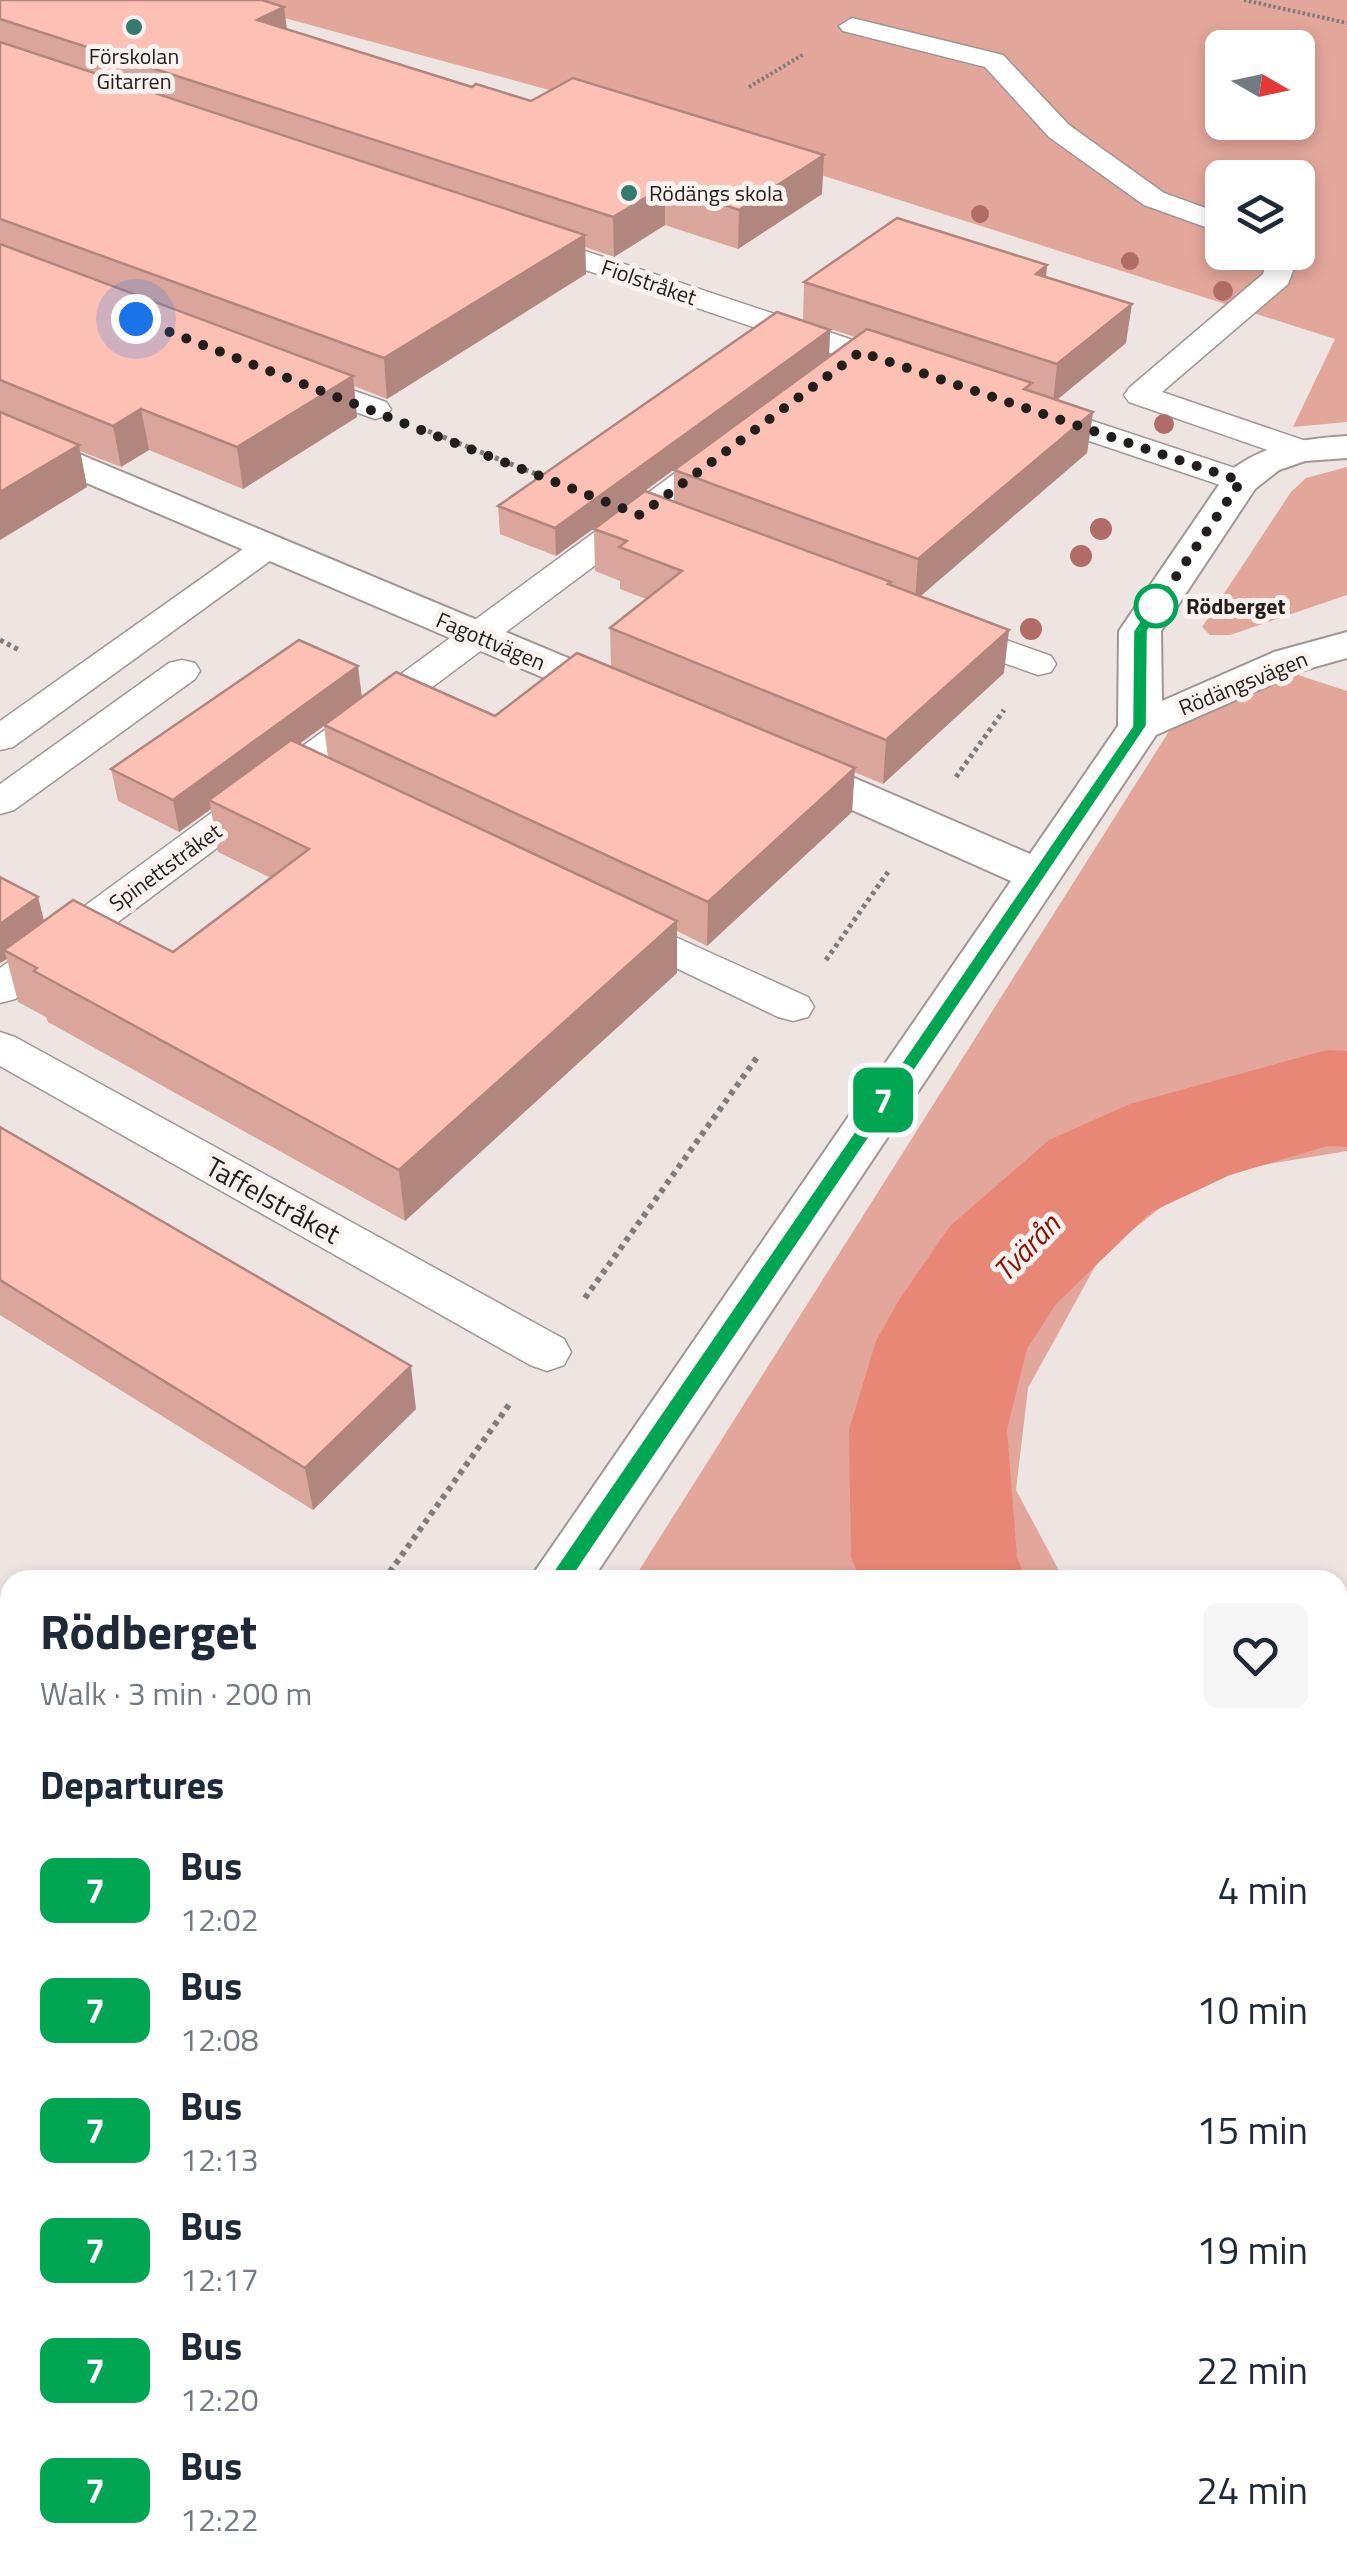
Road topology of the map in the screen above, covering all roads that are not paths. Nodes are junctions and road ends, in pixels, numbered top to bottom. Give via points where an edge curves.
1 (852, 26) dead end
2 (1205, 218) edge
3 (504, 233) edge
4 (1280, 270) edge
5 (860, 352) junction
6 (268, 368) edge
7 (828, 376) edge
8 (935, 378) edge
9 (1010, 404) edge
10 (374, 409) road end
11 (0, 432) edge
12 (750, 434) edge
13 (1347, 446) edge
14 (1300, 450) junction
15 (1241, 481) junction
16 (640, 515) junction
17 (676, 529) edge
18 (269, 546) junction
19 (911, 616) edge
20 (478, 636) junction
21 (1347, 644) edge
22 (1038, 664) dead end
23 (182, 670) dead end
24 (656, 710) edge
25 (1140, 726) junction
26 (0, 739) edge
27 (745, 747) edge
28 (0, 802) edge
29 (1036, 874) junction
30 (579, 906) edge
31 (0, 988) edge
32 (792, 1007) dead end
33 (0, 1047) edge
34 (547, 1352) dead end
35 (566, 1570) edge

1 - 2 lane via 994,62 1060,131 1154,199
3 - 5 lane, Fiolstråket
4 - 14 lane via 1140,396
5 - 7 lane
5 - 8 lane, Fiolstråket
6 - 10 lane
9 - 15 lane
11 - 18 street, Fagottvägen
12 - 16 lane, Spinettstråket
13 - 14 street, Rödängsvägen
14 - 15 street, Rödängsvägen via 1265,462
15 - 25 street, Rödängsvägen via 1140,631
16 - 17 lane
16 - 20 lane, Spinettstråket
18 - 20 street, Fagottvägen
18 - 26 lane
19 - 22 lane
20 - 24 street, Fagottvägen
20 - 31 lane, Spinettstråket via 312,779
21 - 25 street, Rödängsvägen via 1289,661
23 - 28 lane
25 - 29 street
27 - 29 street
29 - 35 street
30 - 32 lane
33 - 34 lane, Taffelstråket

